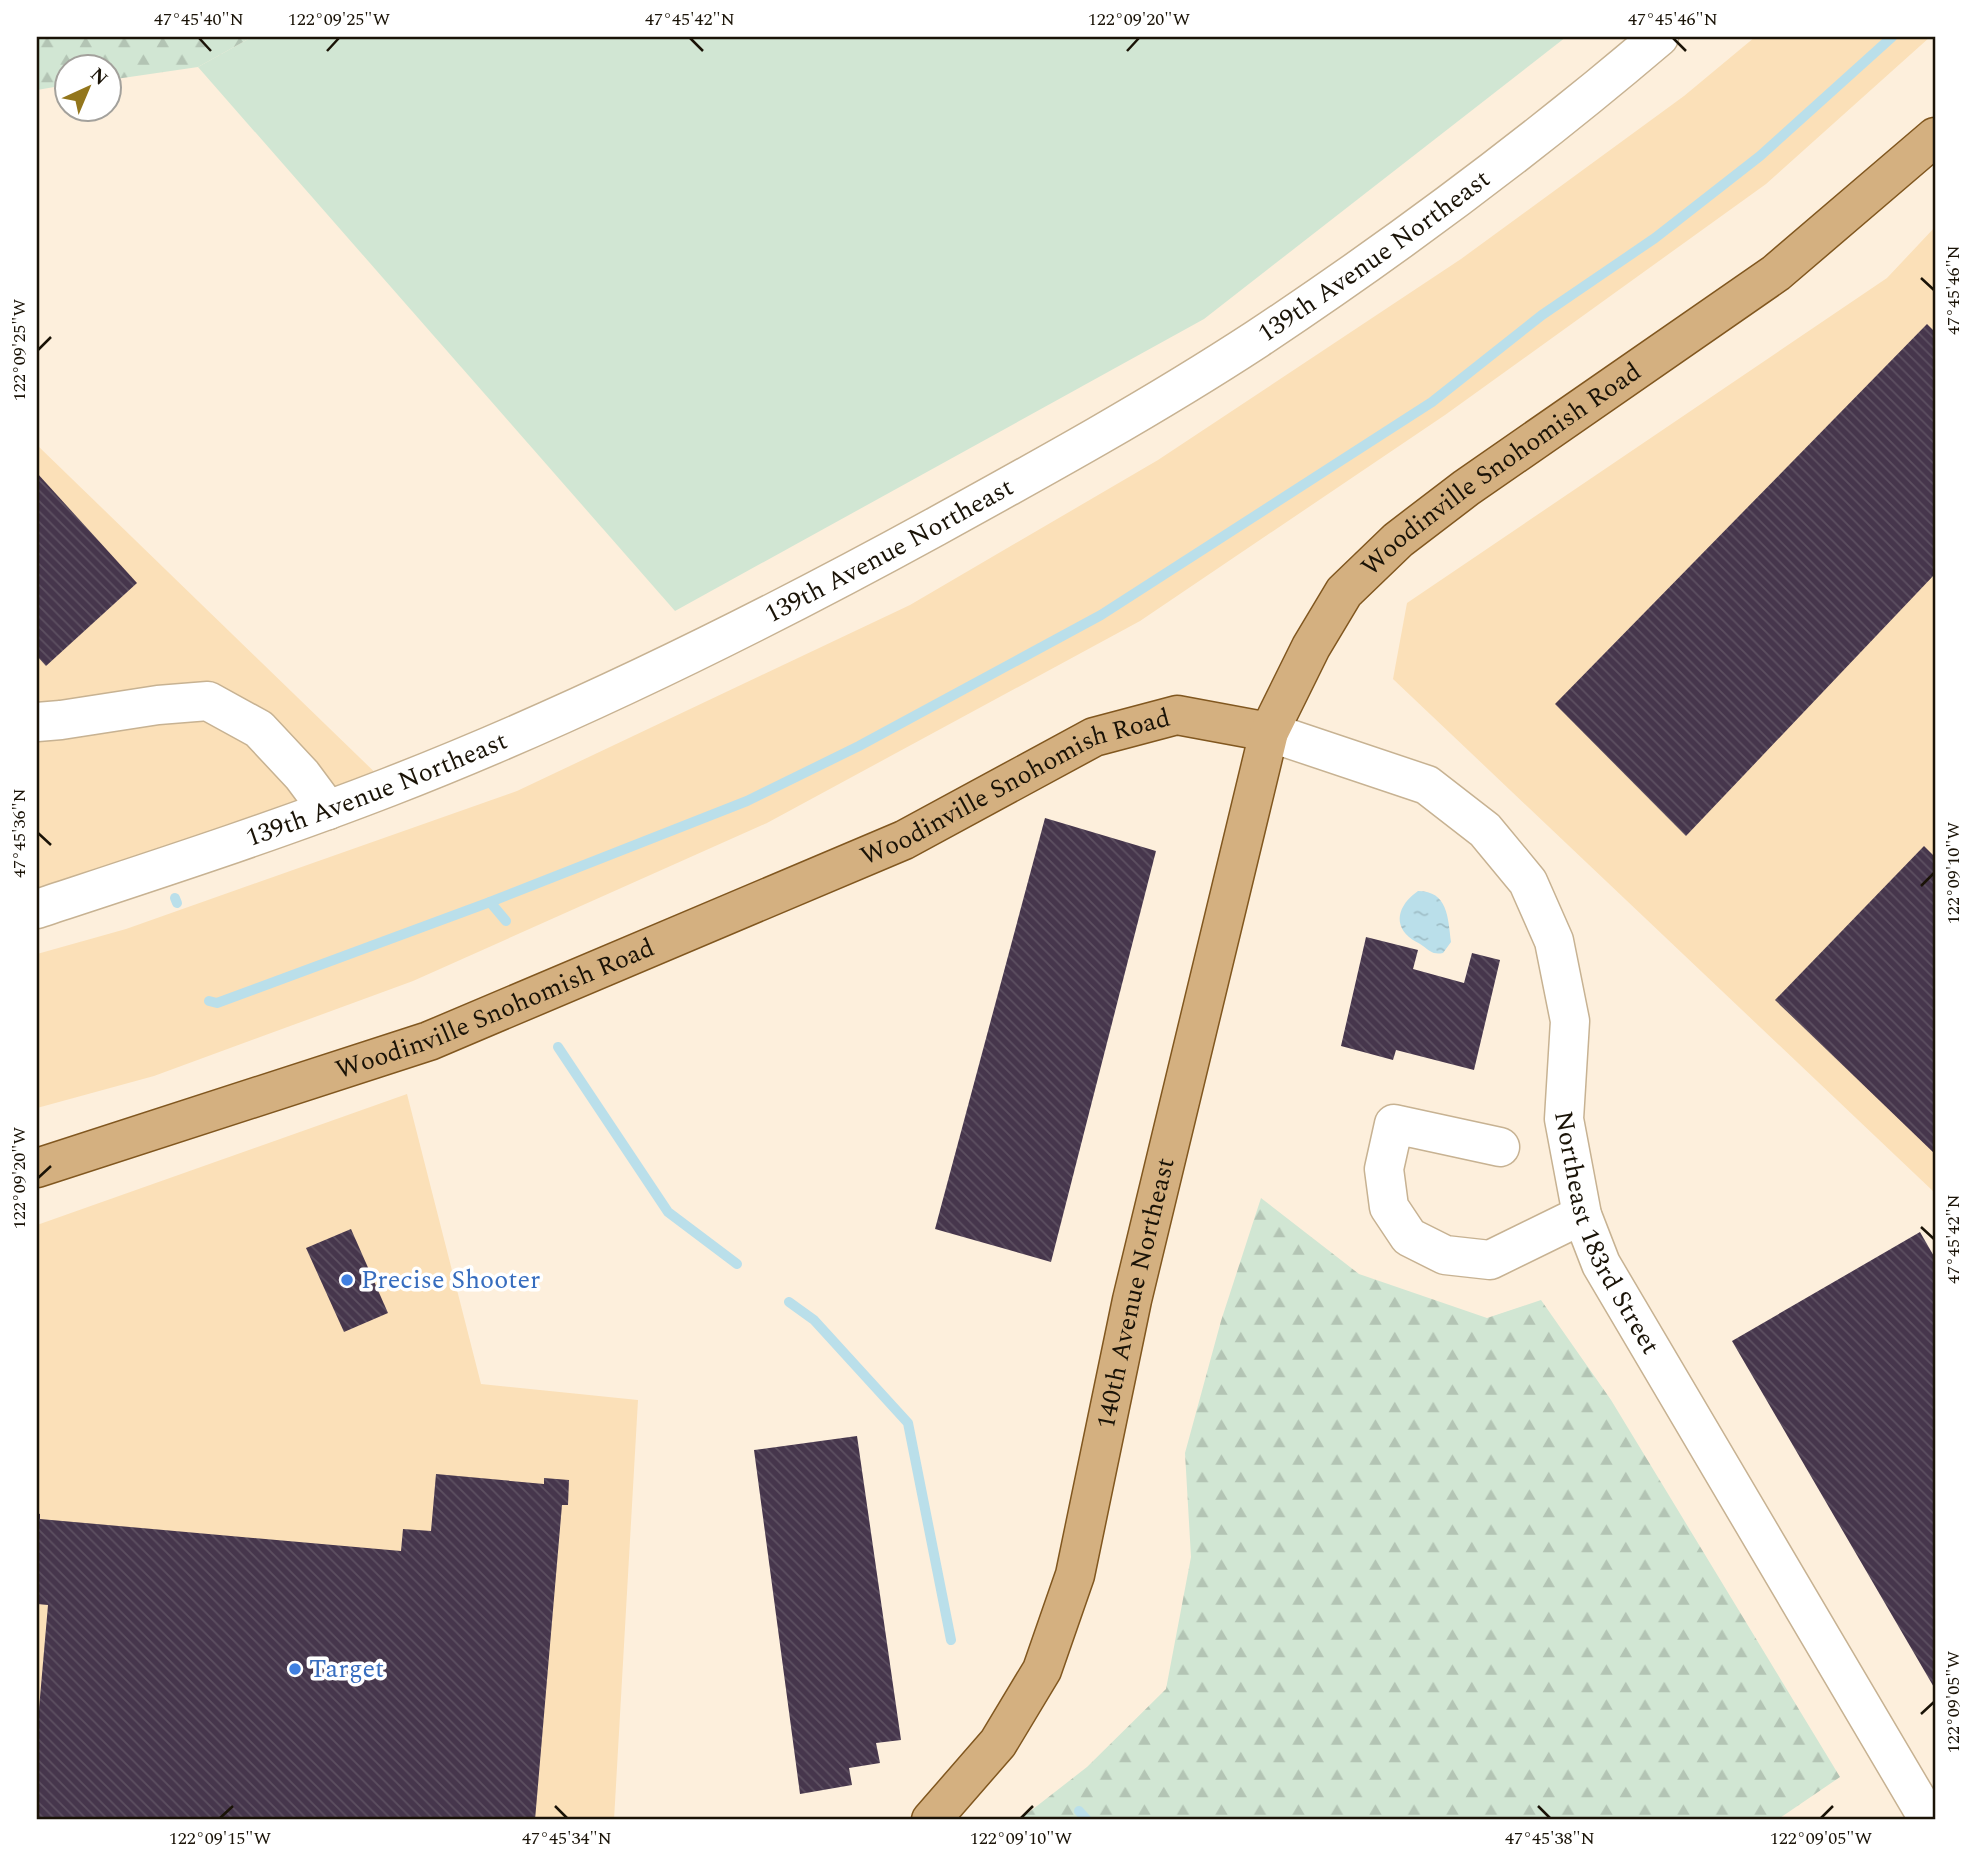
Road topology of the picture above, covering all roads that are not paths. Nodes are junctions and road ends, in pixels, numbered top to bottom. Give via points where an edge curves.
1 (1658, 37) edge
2 (1935, 137) edge
3 (37, 722) edge
4 (1269, 732) junction
5 (328, 810) junction
6 (37, 909) edge
7 (1500, 1147) dead end
8 (37, 1168) edge
9 (1582, 1215) junction
10 (931, 1820) edge
11 (1929, 1820) edge

1 - 5 street, 139th Avenue Northeast via 1459,198 1255,340 1105,433 668,667 556,718
2 - 4 main road, Woodinville Snohomish Road via 1776,273 1398,540 1344,592
3 - 5 street via 208,701 259,729
4 - 8 main road, Woodinville Snohomish Road via 1177,715 1094,737 904,840 429,1041
4 - 9 street, Northeast 183rd Street via 1427,785 1485,830 1528,882 1554,940 1570,1021 1564,1119
4 - 10 main road, 140th Avenue Northeast via 1132,1300 1075,1575 1042,1670 998,1743
5 - 6 street, 139th Avenue Northeast
7 - 9 street via 1394,1124 1384,1169 1389,1207 1409,1237 1446,1255 1490,1260
9 - 11 street, Northeast 183rd Street via 1601,1264

